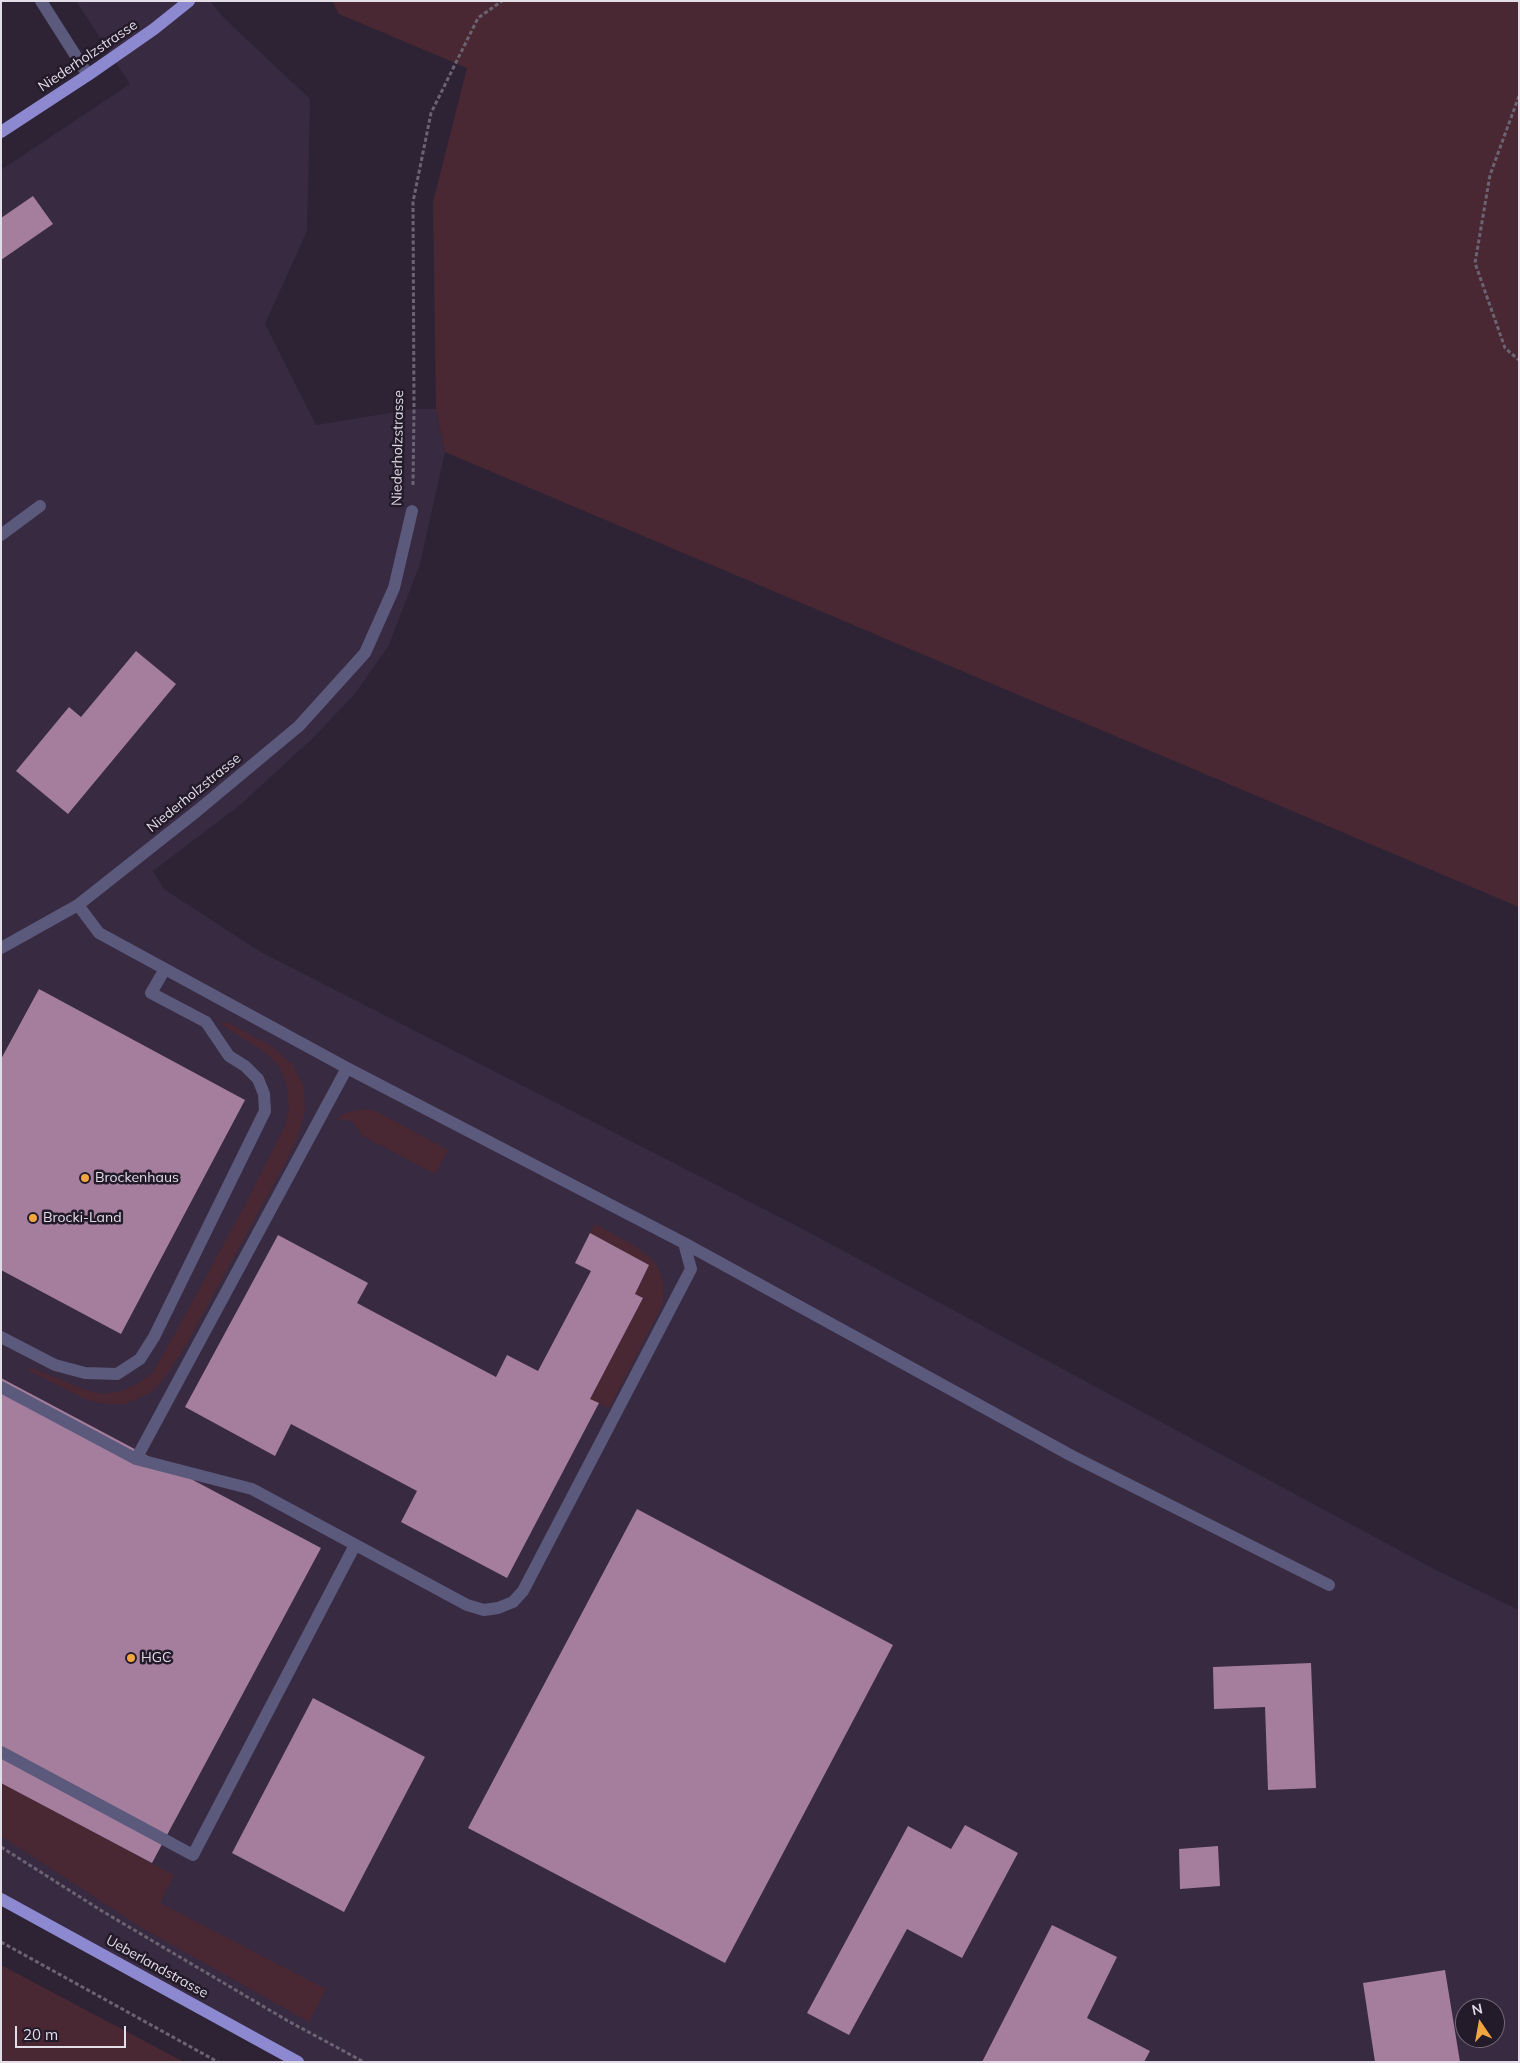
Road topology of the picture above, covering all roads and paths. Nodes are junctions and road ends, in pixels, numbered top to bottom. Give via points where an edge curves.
1 (41, 1) edge
2 (189, 1) edge
3 (502, 1) edge
4 (88, 75) junction
5 (1519, 96) edge
6 (1, 132) edge
7 (1519, 360) edge
8 (40, 506) dead end
9 (412, 511) joint
10 (1, 535) edge
11 (78, 905) junction
12 (1, 948) edge
13 (165, 969) junction
14 (347, 1068) junction
15 (684, 1243) junction
16 (1, 1337) edge
17 (1, 1387) edge
18 (136, 1459) junction
19 (355, 1545) junction
20 (1329, 1585) dead end
21 (1, 1752) edge
22 (1, 1847) edge
23 (1, 1899) edge
24 (1, 1942) edge
25 (218, 2062) edge
26 (298, 2062) edge
27 (364, 2062) edge

1 - 4 street
2 - 4 main road, Niederholzstrasse
3 - 9 path, Niederholzstrasse via 478,18 431,113 413,202
4 - 6 main road, Niederholzstrasse
5 - 7 path via 1490,175 1475,263 1505,348
8 - 10 street
9 - 11 street, Niederholzstrasse via 394,588 365,653 299,726
11 - 12 street, Niederholzstrasse
11 - 13 street via 99,933
13 - 14 street
13 - 16 street via 151,993 206,1022 229,1056 258,1079 264,1094 265,1110 140,1359 117,1374 85,1373 55,1365
14 - 15 street
14 - 18 street
15 - 19 street via 691,1269 523,1591 513,1602 484,1610 467,1604
15 - 20 street via 1072,1456
17 - 18 street
18 - 19 street via 252,1489
19 - 21 street via 193,1855
22 - 27 path via 102,1911
23 - 26 main road, Ueberlandstrasse
24 - 25 path

